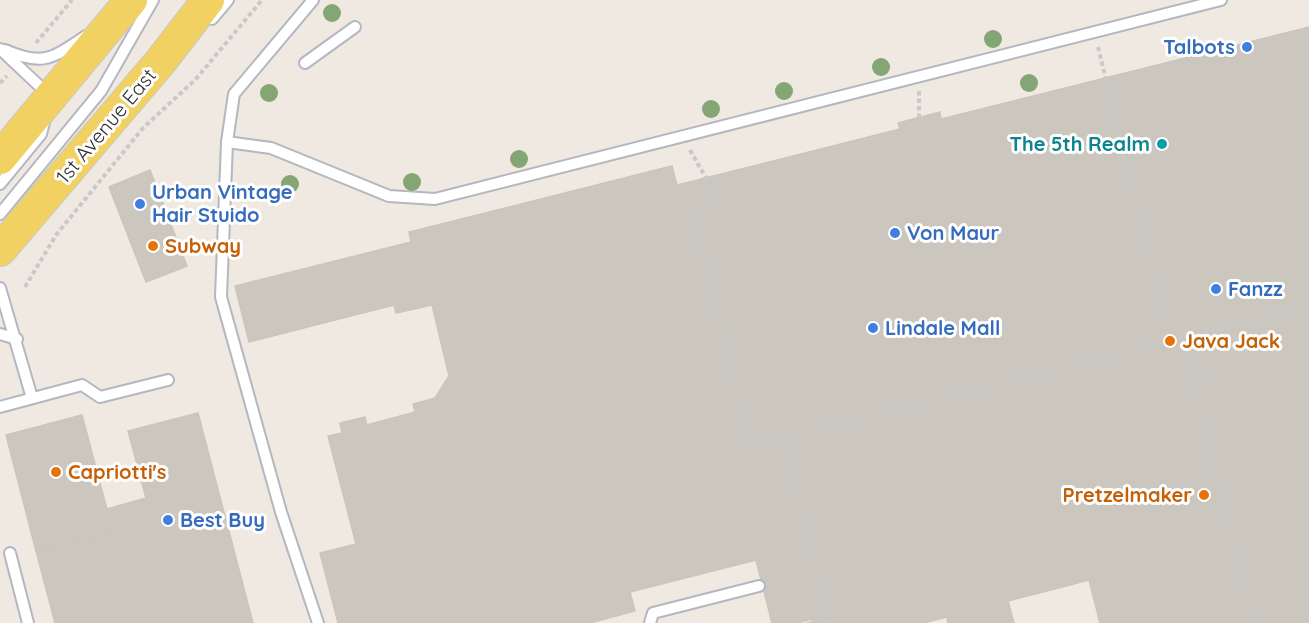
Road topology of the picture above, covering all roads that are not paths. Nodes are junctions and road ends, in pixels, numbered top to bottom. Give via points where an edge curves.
1 (153, 0) edge
2 (228, 0) edge
3 (312, 0) edge
4 (1221, 0) edge
5 (122, 9) edge
6 (207, 13) edge
7 (355, 27) dead end
8 (190, 44) dead end
9 (0, 48) edge
10 (161, 61) junction
11 (305, 63) dead end
12 (50, 96) junction
13 (227, 142) junction
14 (0, 158) edge
15 (0, 184) edge
16 (0, 214) edge
17 (0, 250) edge
18 (0, 288) edge
19 (0, 334) edge
20 (16, 339) junction
21 (168, 380) dead end
22 (32, 398) junction
23 (0, 407) edge
24 (10, 553) dead end
25 (759, 586) dead end
26 (28, 623) edge
27 (318, 623) edge
28 (650, 623) edge

1 - 16 lane via 100,91
2 - 6 lane
3 - 13 lane via 234,94
4 - 13 lane via 435,199 389,196 271,148
5 - 9 lane via 56,55 30,60
5 - 12 main road
6 - 10 main road, 1st Avenue East
7 - 11 lane
8 - 10 lane
9 - 12 lane
10 - 17 main road, 1st Avenue East
12 - 14 main road
12 - 15 lane via 41,134
13 - 27 lane via 221,297 281,512
18 - 20 lane
19 - 20 lane
20 - 22 lane
21 - 22 lane via 100,397 82,385
22 - 23 lane
24 - 26 lane
25 - 28 lane via 653,613

